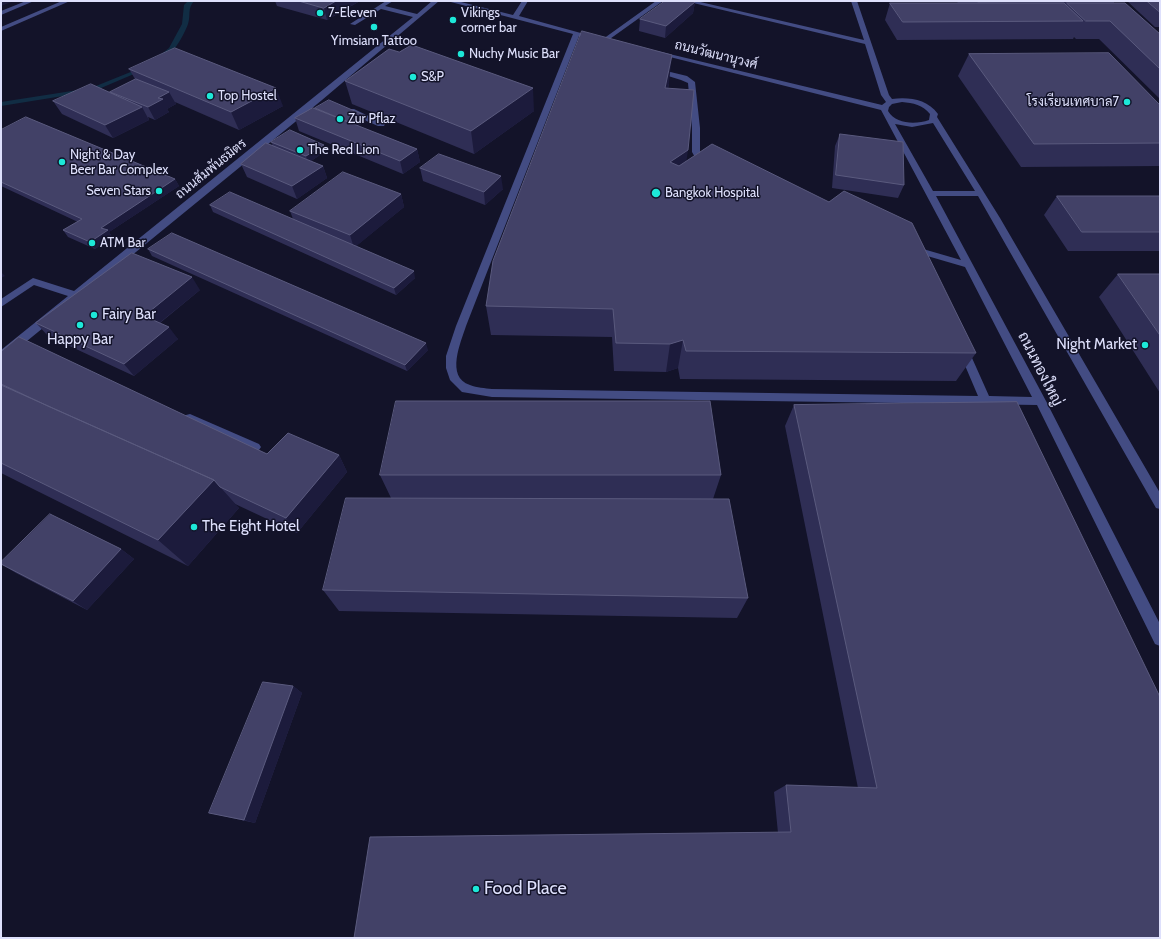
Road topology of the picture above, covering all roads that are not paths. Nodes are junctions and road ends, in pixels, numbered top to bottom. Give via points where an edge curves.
1 (31, 1) edge
2 (67, 1) edge
3 (390, 1) edge
4 (436, 1) edge
5 (450, 1) edge
6 (525, 1) edge
7 (660, 1) edge
8 (688, 1) edge
9 (854, 1) edge
10 (380, 7) junction
11 (1, 14) edge
12 (418, 16) junction
13 (515, 18) junction
14 (353, 24) dead end
15 (1, 29) edge
16 (577, 33) junction
17 (598, 38) junction
18 (612, 42) edge
19 (868, 43) junction
20 (651, 51) edge
21 (647, 68) edge
22 (890, 102) junction
23 (346, 110) edge
24 (886, 112) junction
25 (934, 118) junction
26 (381, 124) edge
27 (719, 166) edge
28 (530, 182) edge
29 (515, 187) junction
30 (981, 193) junction
31 (930, 194) junction
32 (906, 244) edge
33 (920, 251) junction
34 (926, 265) edge
35 (969, 265) junction
36 (74, 296) junction
37 (1, 304) edge
38 (19, 341) junction
39 (960, 342) edge
40 (34, 347) edge
41 (1, 356) edge
42 (985, 399) junction
43 (1040, 401) junction
44 (184, 415) edge
45 (255, 447) edge
46 (1160, 504) edge
47 (1160, 639) edge

1 - 11 street
2 - 15 street
3 - 10 street
4 - 12 street, ถนนสัมพันธมิตร
5 - 13 street
6 - 13 street
7 - 17 street
8 - 19 street
9 - 19 street
10 - 12 street
10 - 14 street
12 - 36 street, ถนนสัมพันธมิตร via 322,100
13 - 16 street
16 - 17 street
16 - 29 street via 576,50
17 - 18 street
19 - 22 street via 885,95
20 - 24 street, ถนนวัฒนานุวงศ์
21 - 27 street via 691,82 696,152 699,157
22 - 24 street
22 - 25 street via 902,100 923,104 932,111
23 - 26 street
24 - 25 street, ถนนวัฒนานุวงศ์ via 897,122 910,125 928,123
24 - 31 street, ถนนทองใหญ่
25 - 30 street
28 - 29 street
29 - 42 street via 451,356 455,380 466,389 492,393
30 - 31 street
30 - 46 street
31 - 35 street, ถนนทองใหญ่
32 - 33 street
33 - 34 street
33 - 35 street
35 - 43 street, ถนนทองใหญ่
36 - 37 street via 33,281
36 - 38 street, ถนนสัมพันธมิตร
38 - 40 street
38 - 41 street, ถนนสัมพันธมิตร
39 - 42 street
42 - 43 street
43 - 47 street, ถนนทองใหญ่
44 - 45 street

